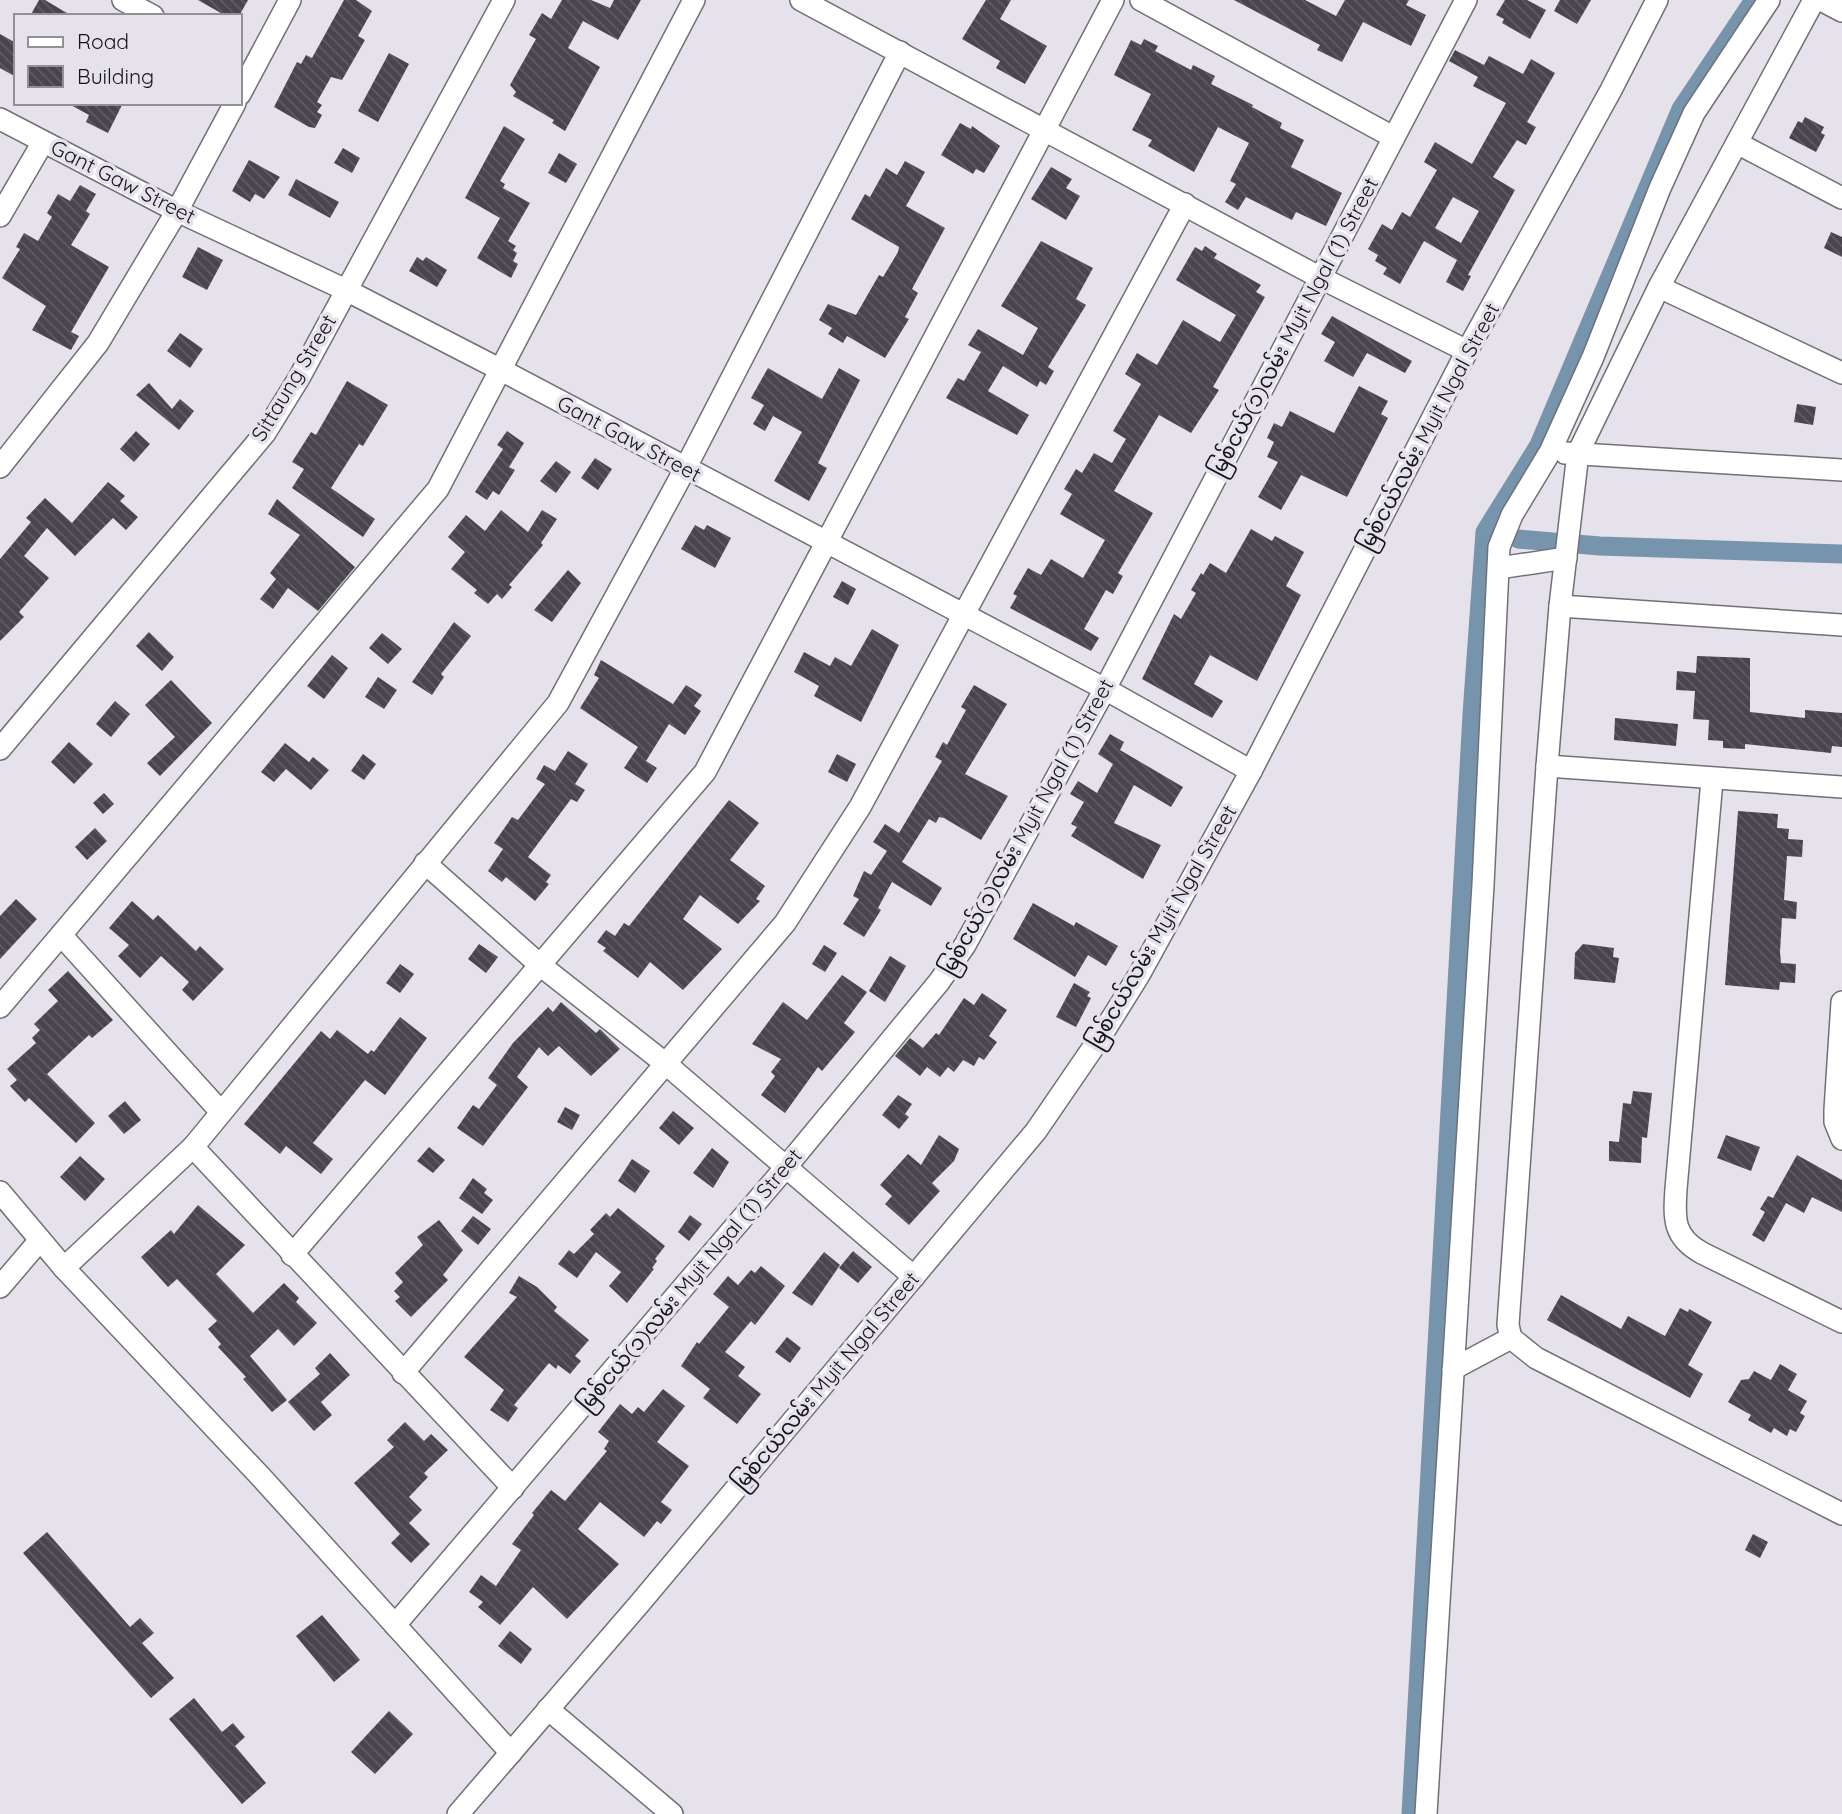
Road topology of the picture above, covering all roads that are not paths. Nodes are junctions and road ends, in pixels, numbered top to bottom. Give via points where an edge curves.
1 (123, 0) edge
2 (290, 0) edge
3 (504, 0) edge
4 (694, 0) edge
5 (801, 0) edge
6 (1113, 0) edge
7 (1141, 0) edge
8 (1657, 0) edge
9 (1769, 0) edge
10 (1814, 0) edge
11 (1821, 0) edge
12 (1462, 1) edge
13 (1842, 11) edge
14 (149, 14) edge
15 (900, 52) junction
16 (247, 64) edge
17 (242, 85) edge
18 (234, 105) edge
19 (0, 119) edge
20 (1043, 130) junction
21 (1393, 137) junction
22 (43, 142) junction
23 (1737, 143) junction
24 (1842, 198) edge
25 (1185, 204) junction
26 (177, 211) junction
27 (0, 216) edge
28 (1319, 277) junction
29 (1659, 286) junction
30 (346, 290) junction
31 (1466, 351) junction
32 (503, 371) junction
33 (1842, 373) edge
34 (1550, 452) junction
35 (1578, 453) junction
36 (0, 467) edge
37 (685, 469) junction
38 (1842, 470) edge
39 (827, 544) junction
40 (1567, 547) junction
41 (1499, 568) junction
42 (1560, 606) junction
43 (964, 615) junction
44 (1842, 625) edge
45 (1105, 689) junction
46 (0, 749) edge
47 (1547, 766) junction
48 (1251, 771) junction
49 (1712, 779) junction
50 (1842, 787) edge
51 (425, 863) junction
52 (61, 934) junction
53 (540, 965) junction
54 (1842, 1002) edge
55 (0, 1007) edge
56 (666, 1064) junction
57 (221, 1112) junction
58 (1842, 1139) edge
59 (193, 1147) junction
60 (786, 1167) junction
61 (0, 1192) edge
62 (40, 1240) junction
63 (292, 1255) junction
64 (64, 1268) junction
65 (914, 1277) junction
66 (0, 1287) edge
67 (1842, 1322) edge
68 (1511, 1338) junction
69 (1453, 1369) junction
70 (403, 1373) junction
71 (513, 1488) junction
72 (1842, 1514) edge
73 (395, 1625) junction
74 (548, 1709) junction
75 (511, 1753) junction
76 (458, 1814) edge
77 (672, 1814) edge
78 (1426, 1814) edge

1 - 14 street
2 - 16 street
3 - 30 street, Sittaung Street
4 - 32 street
5 - 15 street
6 - 20 street
7 - 21 street
8 - 31 street, မြစ်ငယ်လမ်း Myit Ngal Street
9 - 34 street via 1693,113
10 - 23 street
11 - 13 street
12 - 21 street, မြစ်ငယ်(၁)လမ်း Myit Ngal (1) Street
15 - 20 street
15 - 37 street
16 - 17 street
18 - 26 street
19 - 22 street, Gant Gaw Street
20 - 25 street
20 - 39 street
21 - 28 street, မြစ်ငယ်(၁)လမ်း Myit Ngal (1) Street
22 - 26 street, Gant Gaw Street
22 - 27 street
23 - 24 street
23 - 29 street
25 - 28 street
25 - 43 street
26 - 30 street, Gant Gaw Street
26 - 36 street via 98,343
28 - 31 street
28 - 45 street, မြစ်ငယ်(၁)လမ်း Myit Ngal (1) Street
29 - 33 street
29 - 35 street
30 - 32 street, Gant Gaw Street
30 - 46 street, Sittaung Street via 265,432
31 - 48 street, မြစ်ငယ်လမ်း Myit Ngal Street
32 - 37 street, Gant Gaw Street
32 - 52 street via 438,489
34 - 35 street
34 - 41 street via 1506,528 1499,547
35 - 38 street
35 - 40 street
37 - 39 street, Gant Gaw Street
37 - 51 street via 558,703
39 - 43 street, Gant Gaw Street
39 - 53 street via 705,772
40 - 41 street
40 - 42 street
41 - 69 street
42 - 44 street
42 - 47 street
43 - 45 street, Gant Gaw Street
43 - 56 street via 823,868 785,923
45 - 48 street, Gant Gaw Street
45 - 60 street, မြစ်ငယ်(၁)လမ်း Myit Ngal (1) Street via 965,945
47 - 49 street
47 - 68 street via 1509,1305
48 - 65 street, မြစ်ငယ်လမ်း Myit Ngal Street via 1099,1039 1036,1131
49 - 50 street
49 - 67 street via 1675,1189 1676,1230 1684,1242 1702,1253
51 - 53 street
51 - 57 street
52 - 55 street
52 - 57 street
53 - 56 street
53 - 63 street
54 - 58 street via 1835,1110
56 - 60 street
56 - 70 street
57 - 59 street
59 - 63 street
59 - 64 street
60 - 65 street
60 - 71 street, မြစ်ငယ်(၁)လမ်း Myit Ngal (1) Street
61 - 62 street
62 - 64 street
62 - 66 street
63 - 70 street
64 - 73 street
65 - 74 street, မြစ်ငယ်လမ်း Myit Ngal Street
68 - 69 street
68 - 72 street via 1546,1364
69 - 78 street
70 - 71 street
71 - 73 street, မြစ်ငယ်(၁)လမ်း Myit Ngal (1) Street
73 - 75 street
74 - 75 street, မြစ်ငယ်လမ်း Myit Ngal Street
74 - 77 street
75 - 76 street, မြစ်ငယ်လမ်း Myit Ngal Street

